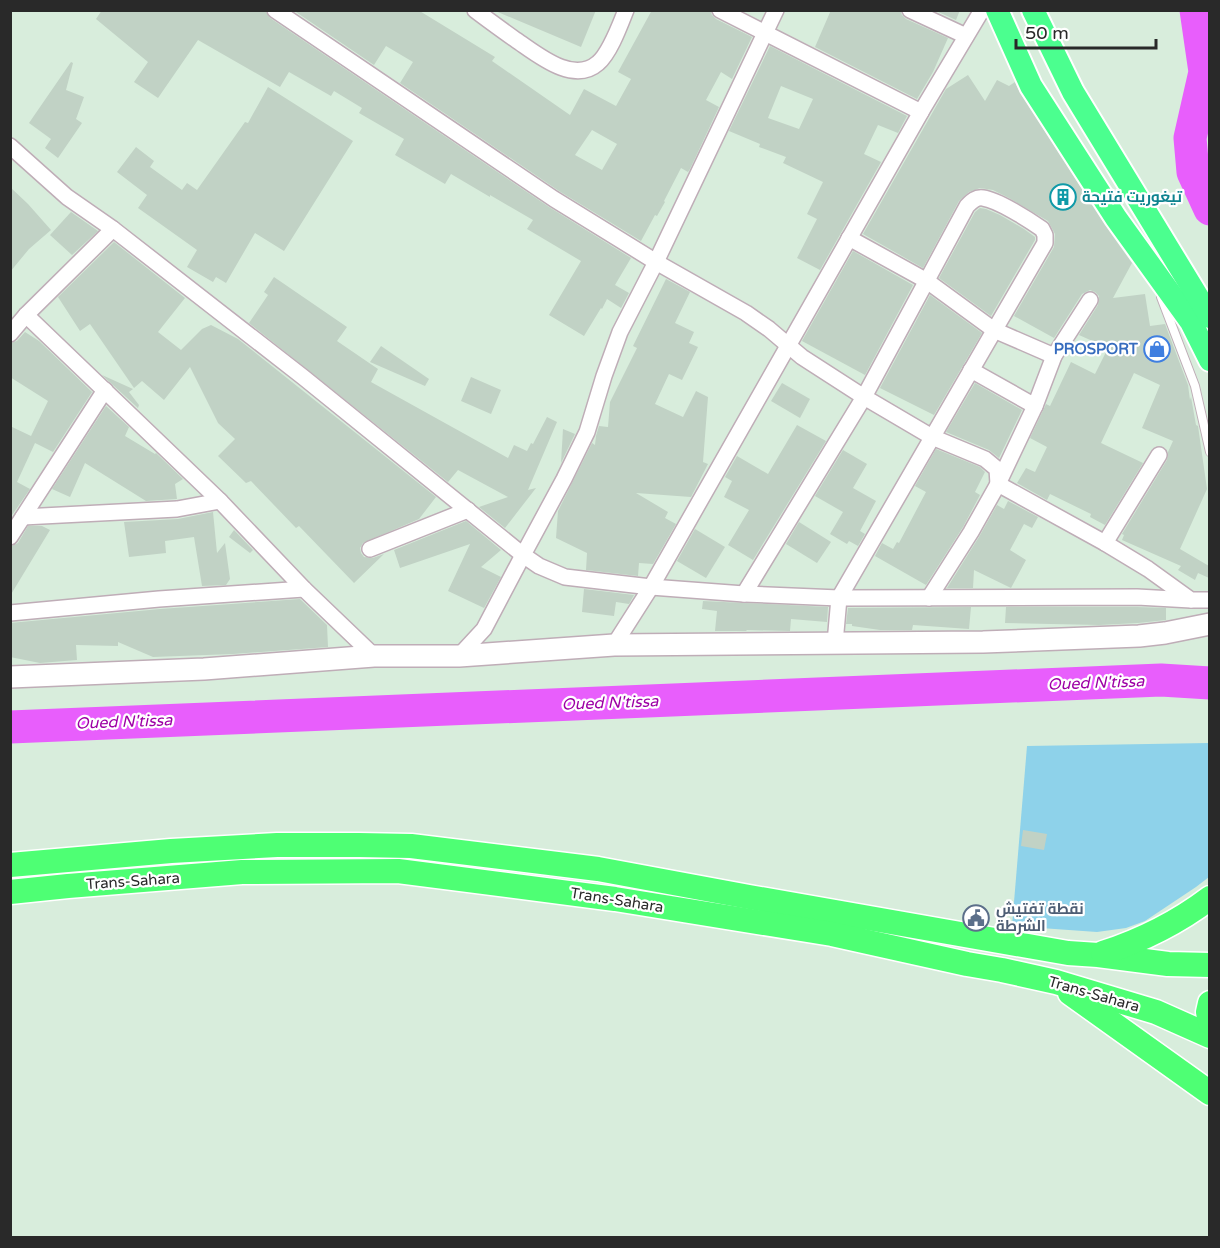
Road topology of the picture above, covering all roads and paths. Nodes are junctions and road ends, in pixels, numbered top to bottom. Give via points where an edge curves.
1 (275, 10) edge
2 (475, 10) edge
3 (626, 10) edge
4 (720, 10) edge
5 (776, 10) edge
6 (910, 10) edge
7 (981, 10) edge
8 (997, 10) edge
9 (1033, 10) edge
10 (765, 32) junction
11 (966, 36) junction
12 (921, 112) junction
13 (10, 146) edge
14 (113, 229) junction
15 (849, 238) junction
16 (656, 262) junction
17 (1149, 264) junction
18 (927, 282) junction
19 (1089, 300) dead end
20 (26, 315) junction
21 (1209, 317) edge
22 (994, 330) junction
23 (10, 334) edge
24 (788, 346) junction
25 (1054, 356) junction
26 (1209, 360) edge
27 (971, 370) junction
28 (105, 390) junction
29 (864, 397) junction
30 (1035, 406) junction
31 (932, 437) junction
32 (1209, 452) edge
33 (1160, 455) dead end
34 (998, 484) junction
35 (220, 501) junction
36 (468, 510) junction
37 (23, 517) junction
38 (10, 537) edge
39 (1105, 543) junction
40 (370, 549) dead end
41 (523, 555) junction
42 (651, 587) junction
43 (304, 589) junction
44 (744, 594) junction
45 (839, 598) junction
46 (929, 598) junction
47 (1191, 600) junction
48 (1209, 600) edge
49 (10, 613) edge
50 (1209, 624) edge
51 (835, 643) junction
52 (614, 645) junction
53 (374, 656) junction
54 (459, 656) junction
55 (10, 677) edge
56 (10, 865) edge
57 (10, 892) edge
58 (1209, 898) edge
59 (971, 936) junction
60 (1098, 955) junction
61 (967, 964) junction
62 (1209, 965) edge
63 (1056, 982) junction
64 (1209, 1003) edge
65 (1209, 1022) edge
66 (1209, 1036) edge
67 (1209, 1093) edge

1 - 16 street via 554,200
2 - 3 street via 549,63 582,70 598,63 606,54
4 - 10 street
5 - 10 street
6 - 11 street
7 - 11 street
8 - 17 main road via 1031,86
9 - 21 main road via 1073,92
10 - 12 street
10 - 16 street
11 - 12 street
12 - 15 street
13 - 14 street via 67,197
14 - 20 street
14 - 36 street
15 - 18 street
15 - 24 street
16 - 24 street via 746,313
16 - 41 street via 620,332 587,432
17 - 26 main road via 1191,322
17 - 32 lane via 1195,386
18 - 22 street
18 - 22 street via 973,200 981,198 1000,204 1042,229 1045,243
18 - 29 street
19 - 25 street
20 - 23 street
20 - 28 street
22 - 25 street
22 - 27 street
24 - 29 street
24 - 42 street
25 - 30 street
27 - 30 street
27 - 31 street
28 - 35 street
28 - 37 street
29 - 31 street
29 - 44 street
30 - 34 street
31 - 34 street via 985,459 997,469
31 - 45 street
33 - 39 street
34 - 39 street
34 - 46 street
35 - 37 street via 177,509
35 - 43 street
36 - 40 street
36 - 41 street
37 - 38 street
39 - 47 street
41 - 42 street via 565,577
41 - 54 street via 483,629
42 - 44 street
42 - 52 street
43 - 49 street
43 - 53 street
44 - 45 street
45 - 46 street
45 - 51 street
46 - 47 street
47 - 48 street
50 - 51 main road via 1139,636
51 - 52 main road
52 - 54 main road
53 - 54 main road
53 - 55 main road via 204,669
56 - 59 highway, Trans-Sahara via 277,845 411,846 598,869
57 - 61 highway, Trans-Sahara via 242,872 398,871 615,899 821,932
58 - 60 highway via 1162,930
59 - 60 highway, Trans-Sahara
59 - 61 highway
60 - 62 highway, Trans-Sahara
61 - 63 highway, Trans-Sahara
63 - 66 highway, Trans-Sahara via 1156,1012
63 - 67 highway
64 - 65 highway

